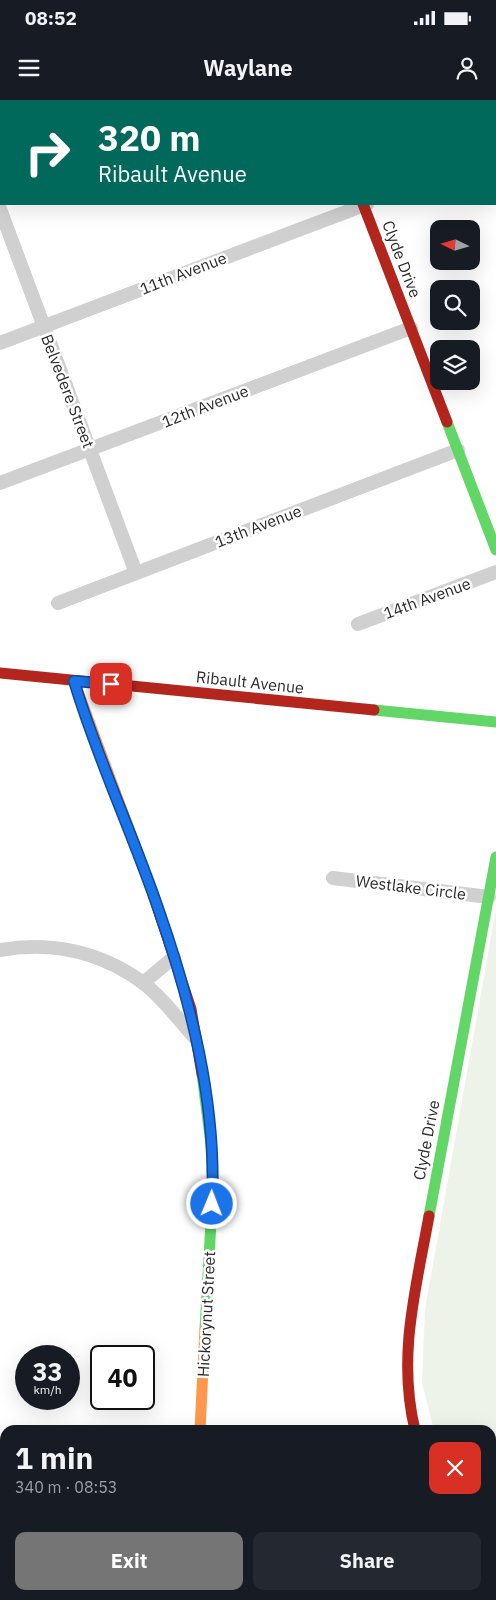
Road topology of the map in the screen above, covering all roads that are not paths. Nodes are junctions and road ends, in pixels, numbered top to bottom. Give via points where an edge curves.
1 (361, 205) edge
2 (364, 205) edge
3 (0, 209) edge
4 (44, 326) junction
5 (411, 328) junction
6 (0, 343) edge
7 (90, 449) junction
8 (458, 450) junction
9 (0, 483) edge
10 (496, 550) edge
11 (496, 572) edge
12 (136, 573) junction
13 (58, 603) dead end
14 (358, 624) dead end
15 (0, 673) edge
16 (74, 681) junction
17 (496, 722) edge
18 (496, 858) edge
19 (333, 878) dead end
20 (489, 897) junction
21 (0, 950) edge
22 (174, 957) junction
23 (143, 983) junction
24 (195, 1038) junction
25 (200, 1425) edge
26 (411, 1425) edge

1 - 4 street, 11th Avenue
2 - 5 street, Clyde Drive
3 - 4 street, Belvedere Street
4 - 6 street, 11th Avenue
4 - 7 street, Belvedere Street
5 - 7 street, 12th Avenue
5 - 8 street, Clyde Drive
7 - 9 street, 12th Avenue
7 - 12 street, Belvedere Street
8 - 10 street, Clyde Drive
8 - 12 street, 13th Avenue
11 - 14 street, 14th Avenue
12 - 13 street, 13th Avenue
15 - 16 street, Ribault Avenue
16 - 17 street, Ribault Avenue
16 - 22 street, Hickorynut Street
18 - 20 street, Clyde Drive
19 - 20 street, Westlake Circle
20 - 26 street, Clyde Drive via 410,1311 406,1370
21 - 23 street via 29,946 86,954 111,963
22 - 23 street
22 - 24 street, Hickorynut Street
23 - 24 street
24 - 25 street, Hickorynut Street via 208,1105 213,1186

